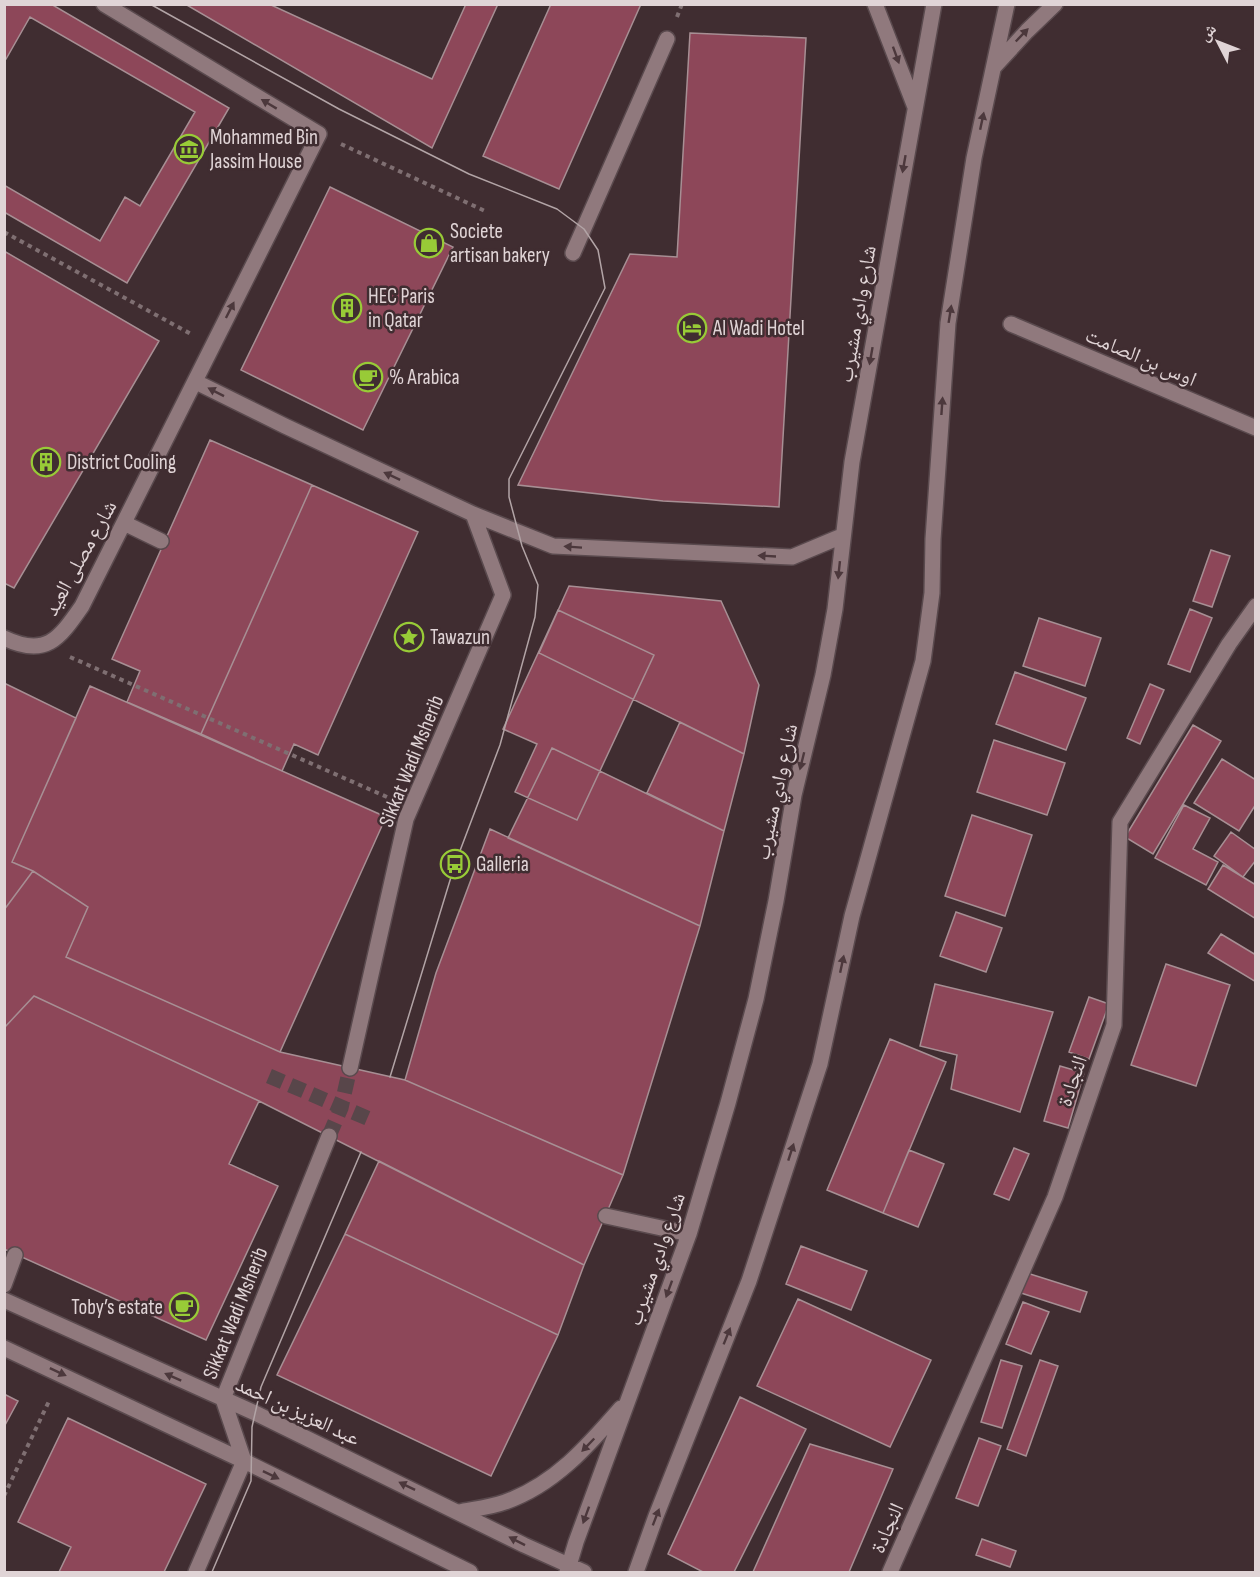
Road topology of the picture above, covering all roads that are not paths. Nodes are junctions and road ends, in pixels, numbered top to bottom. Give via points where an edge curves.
1 (104, 4) edge
2 (875, 4) edge
3 (934, 4) edge
4 (1007, 4) edge
5 (1055, 4) edge
6 (667, 39) dead end
7 (993, 69) junction
8 (915, 106) junction
9 (573, 253) dead end
10 (1011, 324) dead end
11 (196, 382) junction
12 (1256, 428) edge
13 (474, 514) junction
14 (124, 523) junction
15 (843, 536) junction
16 (161, 541) dead end
17 (1256, 606) edge
18 (4, 638) edge
19 (350, 1068) tunnel mouth
20 (329, 1136) tunnel mouth
21 (606, 1216) dead end
22 (689, 1234) junction
23 (15, 1254) dead end
24 (4, 1285) edge
25 (4, 1300) edge
26 (4, 1348) edge
27 (223, 1399) junction
28 (627, 1401) junction
29 (244, 1461) junction
30 (459, 1512) junction
31 (444, 1561) junction
32 (572, 1570) edge
33 (196, 1572) edge
34 (456, 1572) edge
35 (470, 1572) edge
36 (584, 1572) edge
37 (636, 1572) edge
38 (890, 1572) edge

11 -> 1 street, شارع مصلى العيد via 319,134
2 -> 8 street
3 - 8 street, شارع وادي مشيرب
4 - 7 street
7 -> 5 street
6 - 9 street
37 -> 7 street via 749,1281 820,1064 852,915 923,661 932,593 948,323 974,158
8 -> 15 street, شارع وادي مشيرب via 852,462
10 - 12 street, اوس بن الصامت
13 -> 11 street
11 - 14 street, شارع مصلى العيد
15 -> 13 street via 792,558 553,546
13 - 19 street, Sikkat Wadi Msherib via 503,595 406,819
14 - 16 street
14 - 18 street, شارع مصلى العيد via 64,633 45,646 19,645
15 -> 22 street, شارع وادي مشيرب via 823,675 794,795 756,999
17 - 38 street, النجادة via 1228,644 1120,822 1114,1025 1055,1197
20 - 27 street, Sikkat Wadi Msherib
21 - 22 street
22 -> 28 street, شارع وادي مشيرب
23 - 24 street
27 -> 25 street, عبد العزيز بن احمد
26 -> 29 street
27 - 29 street, Sikkat Wadi Msherib
30 -> 27 street, عبد العزيز بن احمد
28 -> 30 street via 569,1464 540,1486 504,1503
28 -> 32 street, شارع وادي مشيرب via 576,1542
29 -> 31 street
29 - 33 street
32 -> 30 street, عبد العزيز بن احمد
31 - 34 street
31 - 35 street
32 - 36 street, عبد العزيز بن احمد

